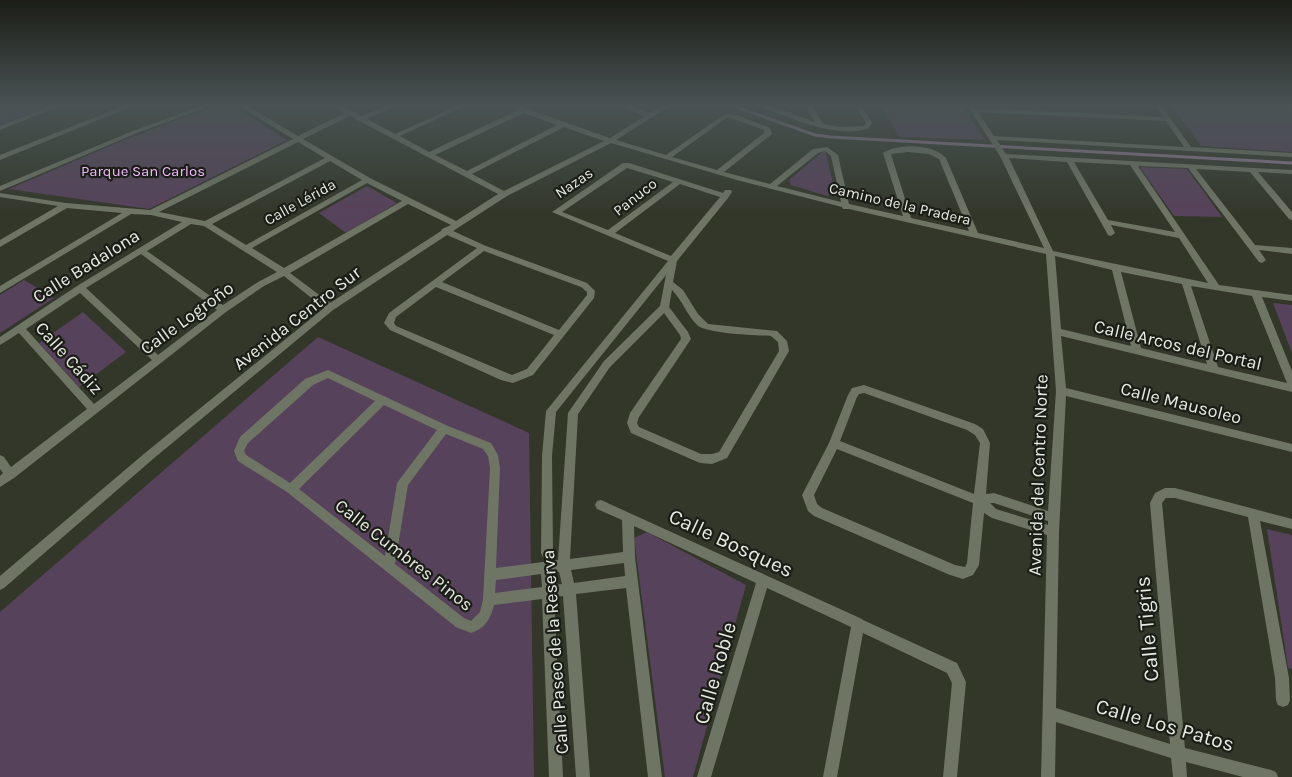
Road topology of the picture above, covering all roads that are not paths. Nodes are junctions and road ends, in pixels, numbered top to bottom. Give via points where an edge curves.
1 (42, 141) edge
2 (113, 141) edge
3 (290, 141) edge
4 (302, 141) edge
5 (404, 141) edge
6 (457, 141) edge
7 (531, 141) edge
8 (609, 141) edge
9 (615, 141) edge
10 (690, 141) edge
11 (759, 141) edge
12 (995, 141) edge
13 (1021, 141) edge
14 (1183, 141) edge
15 (1189, 149) junction
16 (1003, 154) junction
17 (428, 155) junction
18 (1292, 155) edge
19 (668, 157) junction
20 (0, 158) edge
21 (331, 158) junction
22 (1069, 159) junction
23 (1133, 164) junction
24 (1190, 166) junction
25 (1252, 170) junction
26 (719, 172) junction
27 (1292, 172) edge
28 (467, 174) junction
29 (367, 180) junction
30 (678, 182) junction
31 (771, 187) junction
32 (0, 189) edge
33 (504, 194) junction
34 (726, 194) joint
35 (0, 195) edge
36 (11, 197) junction
37 (407, 201) junction
38 (0, 203) edge
39 (66, 205) junction
40 (846, 207) junction
41 (130, 211) junction
42 (151, 213) junction
43 (1292, 218) edge
44 (191, 220) junction
45 (908, 220) junction
46 (1106, 222) junction
47 (206, 224) junction
48 (456, 224) junction
49 (445, 231) junction
50 (1112, 233) dead end
51 (609, 234) junction
52 (975, 236) junction
53 (1181, 236) junction
54 (0, 244) edge
55 (1252, 247) junction
56 (246, 248) junction
57 (483, 248) junction
58 (142, 250) junction
59 (1292, 251) edge
60 (1050, 253) junction
61 (673, 260) junction
62 (1262, 260) dead end
63 (1116, 268) junction
64 (284, 272) junction
65 (1184, 281) junction
66 (435, 283) junction
67 (668, 283) junction
68 (1215, 286) junction
69 (80, 288) junction
70 (0, 290) edge
71 (1256, 294) junction
72 (1292, 298) edge
73 (664, 307) junction
74 (330, 308) junction
75 (223, 310) junction
76 (20, 328) junction
77 (1057, 332) junction
78 (560, 334) junction
79 (0, 342) edge
80 (1137, 351) junction
81 (157, 359) junction
82 (1214, 370) junction
83 (1292, 383) edge
84 (1292, 388) edge
85 (1061, 391) junction
86 (383, 400) junction
87 (93, 409) junction
88 (444, 429) junction
89 (834, 443) junction
90 (1292, 448) edge
91 (0, 460) edge
92 (10, 475) junction
93 (0, 482) edge
94 (291, 490) junction
95 (978, 500) junction
96 (601, 505) dead end
97 (1253, 514) junction
98 (628, 518) junction
99 (1054, 518) junction
100 (1292, 524) edge
101 (1053, 532) junction
102 (547, 553) dead end
103 (629, 557) junction
104 (390, 566) junction
105 (564, 567) junction
106 (547, 569) junction
107 (490, 575) junction
108 (763, 580) junction
109 (632, 581) junction
110 (0, 584) edge
111 (569, 590) junction
112 (549, 592) junction
113 (489, 600) junction
114 (858, 623) junction
115 (1287, 679) edge
116 (1283, 700) dead end
117 (1049, 713) junction
118 (1177, 752) junction
119 (556, 777) edge
120 (583, 777) edge
121 (655, 777) edge
122 (704, 777) edge
123 (830, 777) edge
124 (950, 777) edge
125 (1048, 777) edge
126 (1180, 777) edge
127 (1271, 777) edge

1 - 20 street
2 - 32 street
3 - 42 street
4 - 21 street
5 - 17 street
6 - 17 street
7 - 28 street
8 - 33 street, Avenida Centro Sur
9 - 19 street, Camino de la Pradera
10 - 19 street
11 - 26 street
12 - 16 street, Avenida del Centro Norte
13 - 15 street
14 - 15 street
15 - 18 street
16 - 22 street
16 - 60 street, Avenida del Centro Norte
17 - 28 street
19 - 26 street, Camino de la Pradera
21 - 29 street
21 - 47 street
22 - 23 street
22 - 46 street
23 - 24 street
23 - 53 street
24 - 25 street
24 - 55 street
25 - 27 street
25 - 43 street
26 - 31 street, Camino de la Pradera
28 - 33 street
29 - 37 street
29 - 56 street, Calle Lérida
30 - 34 street, Nazas
30 - 51 street, Panuco
30 - 51 street, Nazas via 626,165 556,212
31 - 40 street, Camino de la Pradera
31 - 40 street via 816,151 828,149 834,155
33 - 48 street, Avenida Centro Sur
34 - 61 street, Calle Paseo de la Reserva
35 - 36 street
36 - 38 street
36 - 39 street
37 - 48 street
37 - 64 street, Calle Logroño
39 - 41 street
39 - 54 street
40 - 45 street, Camino de la Pradera
41 - 42 street
41 - 70 street
42 - 44 street
44 - 47 street
44 - 58 street, Calle Badalona
45 - 52 street, Camino de la Pradera
45 - 52 street via 887,153 898,150 931,152 942,158
46 - 50 street
46 - 53 street
47 - 56 street
48 - 49 street, Avenida Centro Sur
49 - 57 street
49 - 74 street, Avenida Centro Sur
51 - 61 street, Nazas
52 - 60 street, Camino de la Pradera
53 - 68 street
55 - 59 street
55 - 62 street
56 - 64 street
57 - 66 street
57 - 78 street via 589,288 591,296
58 - 69 street, Calle Badalona
58 - 75 street
60 - 63 street, Camino de la Pradera
60 - 77 street, Avenida del Centro Norte
61 - 67 street, Calle Paseo de la Reserva
61 - 102 street, Calle Paseo de la Reserva via 551,411 547,463
63 - 65 street, Camino de la Pradera
63 - 80 street
64 - 74 street
64 - 75 street, Calle Logroño
65 - 68 street, Camino de la Pradera
65 - 82 street
66 - 78 street
66 - 78 street via 392,315 389,319 393,328 513,379 530,372
67 - 73 street, Calle Paseo de la Reserva
67 - 73 street via 678,288 697,322 706,327 774,333 782,341 784,351 723,455 712,459 700,458 635,430 632,423 686,339
68 - 71 street, Camino de la Pradera
69 - 76 street, Calle Badalona
69 - 81 street
71 - 72 street, Camino de la Pradera
71 - 83 street
73 - 105 street, Calle Paseo de la Reserva via 607,364 573,412
74 - 110 street, Avenida Centro Sur
75 - 81 street, Calle Logroño
76 - 79 street, Calle Badalona
76 - 87 street, Calle Cádiz
77 - 80 street, Calle Arcos del Portal
77 - 85 street, Avenida del Centro Norte
80 - 82 street, Calle Arcos del Portal
81 - 87 street, Calle Logroño
82 - 84 street, Calle Arcos del Portal
85 - 90 street, Calle Mausoleo
85 - 99 street, Avenida del Centro Norte
86 - 88 street, Calle Cumbres Pinos
86 - 94 street
86 - 94 street, Calle Cumbres Pinos via 337,376 319,376 244,440 239,451 242,458
87 - 92 street, Calle Logroño
88 - 104 street via 403,482
88 - 107 street, Calle Cumbres Pinos via 487,446 492,455
89 - 95 street
89 - 95 street via 853,395 864,390 970,427 985,443
89 - 95 street via 808,495 812,507 954,571 970,571 973,565
91 - 92 street
92 - 93 street, Calle Logroño
94 - 104 street, Calle Cumbres Pinos
95 - 99 street via 994,498
95 - 101 street via 992,513
96 - 98 street, Calle Bosques
97 - 100 street
97 - 115 street
97 - 118 street, Calle Tigris via 1175,493 1165,492 1158,496 1156,503
98 - 103 street
98 - 108 street, Calle Bosques
99 - 101 street, Avenida del Centro Norte
101 - 117 street, Avenida del Centro Norte
103 - 105 street
103 - 109 street
104 - 113 street, Calle Cumbres Pinos via 460,623 472,627 480,624
105 - 106 street
105 - 111 street, Calle Paseo de la Reserva
106 - 107 street
106 - 112 street, Calle Paseo de la Reserva
107 - 113 street, Calle Cumbres Pinos
108 - 114 street, Calle Bosques
108 - 122 street, Calle Roble
109 - 111 street
109 - 121 street
111 - 112 street
111 - 120 street, Calle Paseo de la Reserva
112 - 113 street
112 - 119 street, Calle Paseo de la Reserva
114 - 123 street
114 - 124 street, Calle Bosques via 945,664 957,674 959,682
115 - 116 street
117 - 118 street, Calle Los Patos
117 - 125 street, Avenida del Centro Norte
118 - 126 street, Calle Tigris
118 - 127 street, Calle Los Patos

